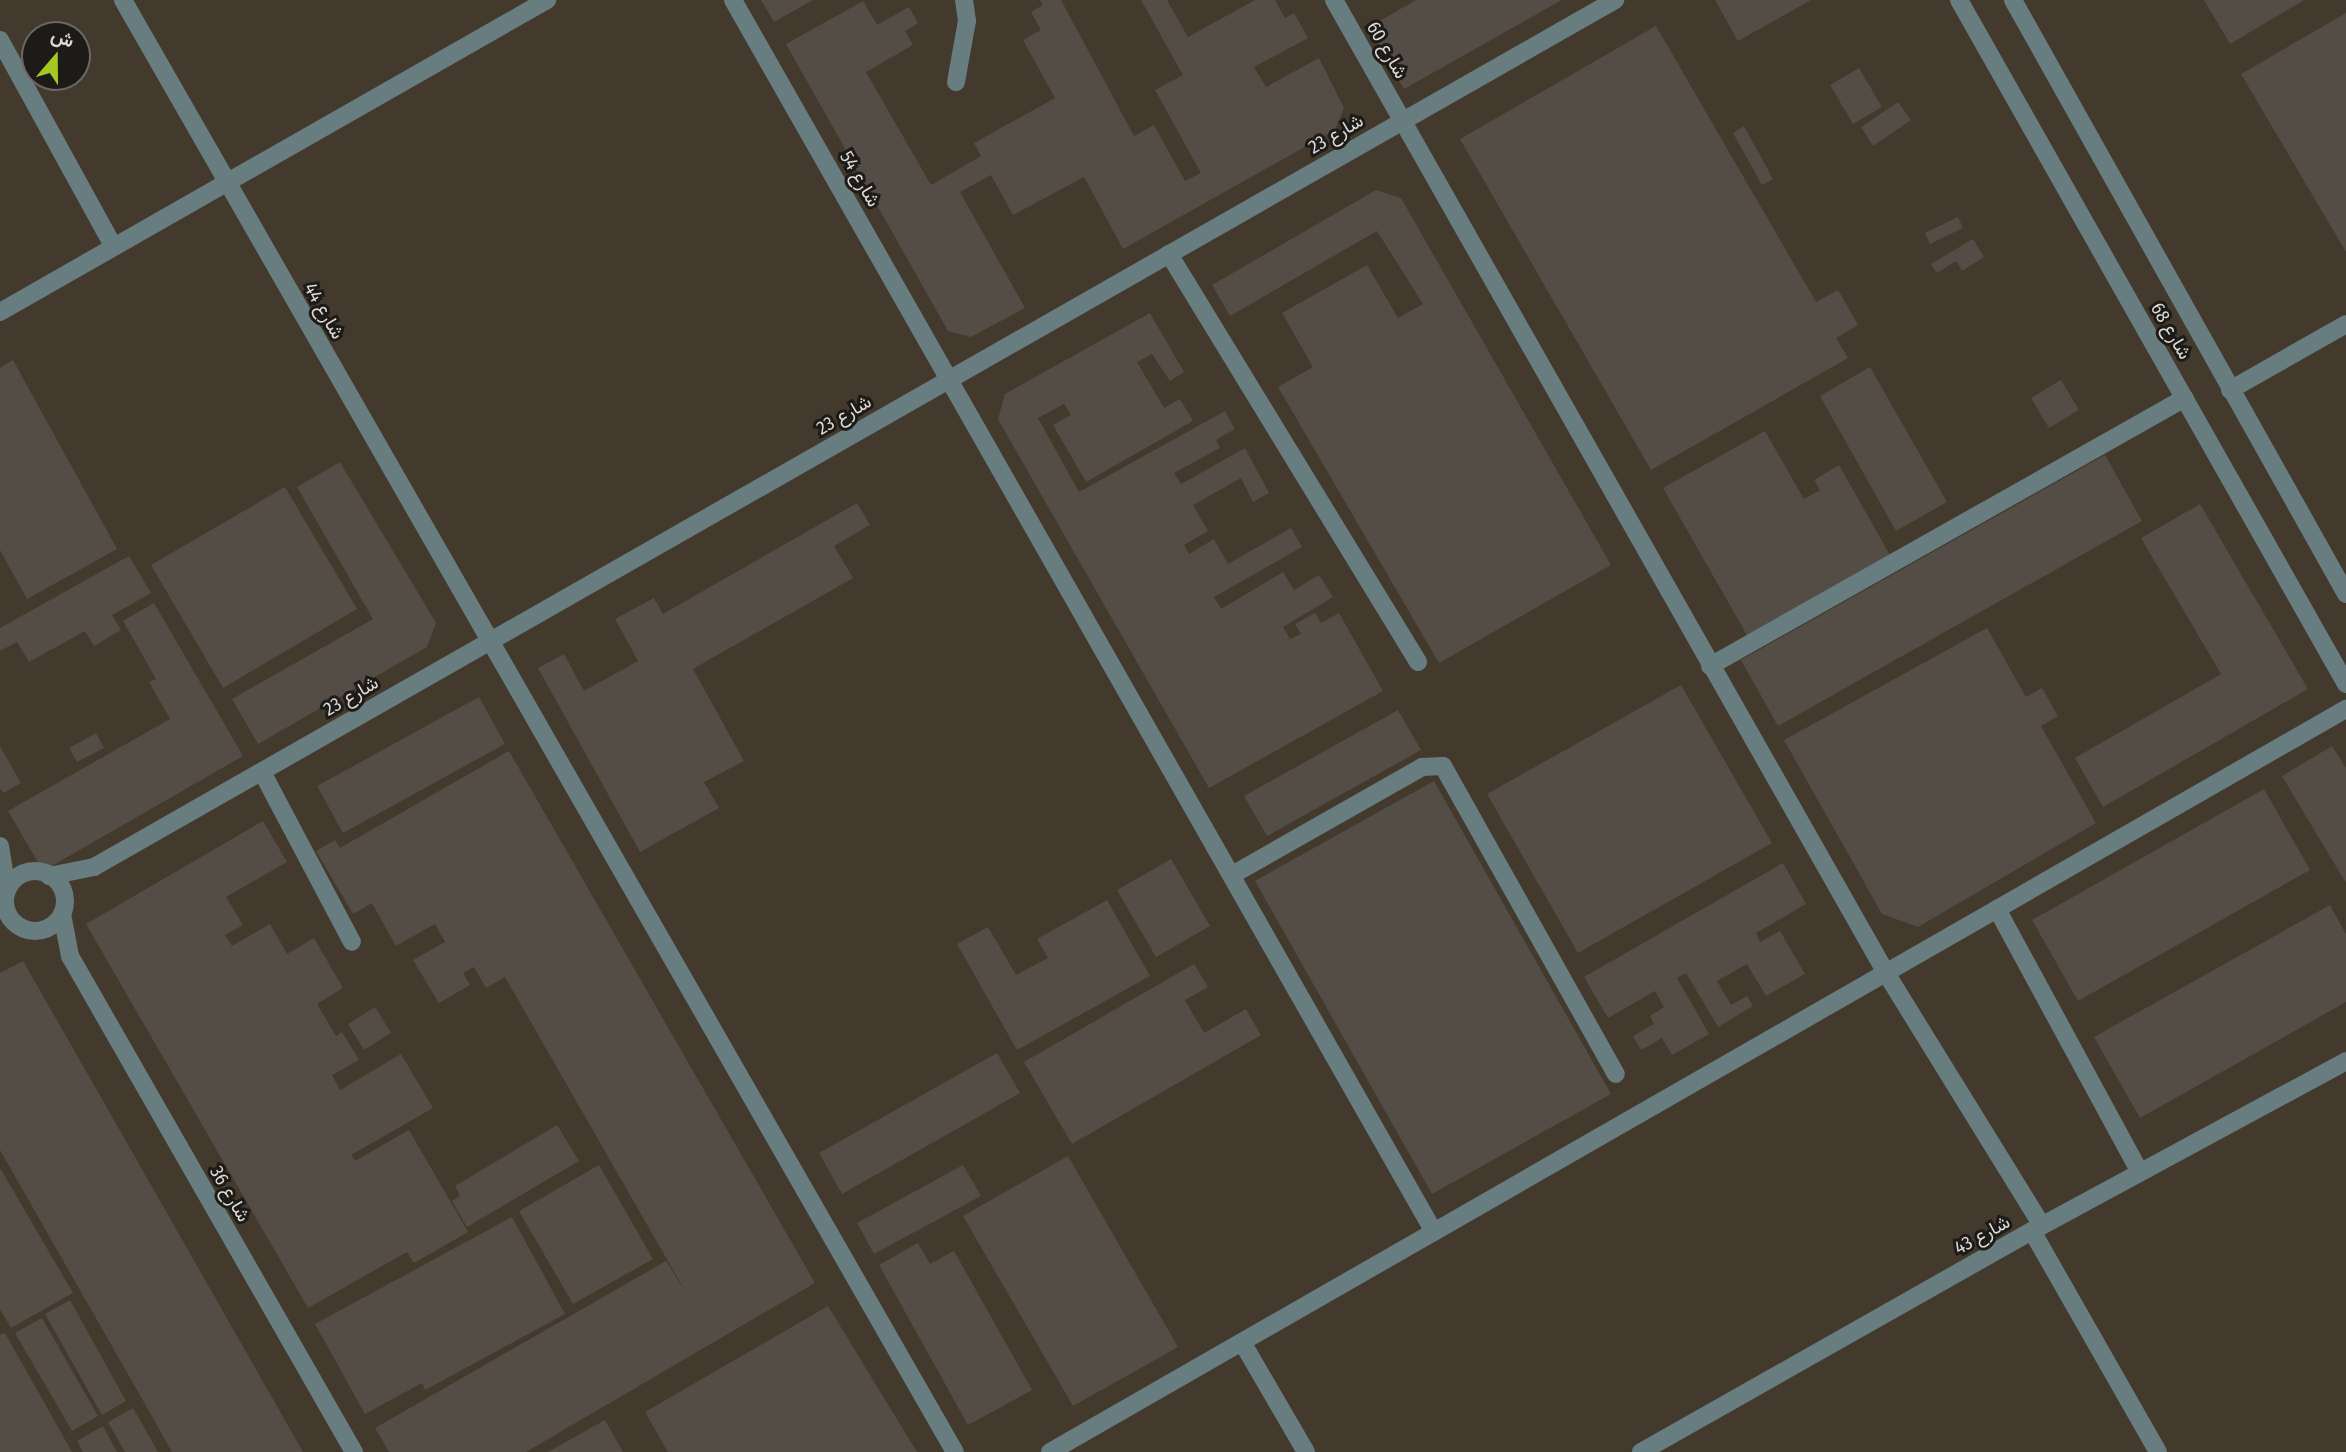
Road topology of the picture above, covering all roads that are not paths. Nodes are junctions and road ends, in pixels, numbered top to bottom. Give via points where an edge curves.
1 (123, 0) edge
2 (547, 0) edge
3 (733, 0) edge
4 (964, 0) edge
5 (1334, 0) edge
6 (1615, 0) edge
7 (1959, 0) edge
8 (2013, 0) edge
9 (0, 40) edge
10 (956, 82) dead end
11 (1403, 121) junction
12 (227, 183) junction
13 (114, 247) junction
14 (1169, 254) junction
15 (0, 312) edge
16 (2346, 324) edge
17 (950, 378) junction
18 (2230, 390) junction
19 (2185, 398) junction
20 (2346, 594) edge
21 (488, 643) junction
22 (1418, 662) dead end
23 (1710, 666) junction
24 (2346, 684) edge
25 (2346, 709) edge
26 (262, 772) junction
27 (0, 847) edge
28 (94, 867) junction
29 (30, 872) junction
30 (1231, 875) junction
31 (49, 876) junction
32 (4, 900) edge
33 (1997, 909) junction
34 (63, 910) junction
35 (26, 930) junction
36 (0, 931) edge
37 (352, 942) dead end
38 (70, 956) junction
39 (1886, 973) junction
40 (2346, 1061) edge
41 (1616, 1074) dead end
42 (2140, 1172) junction
43 (2037, 1228) junction
44 (1434, 1232) junction
45 (1242, 1342) junction
46 (354, 1452) edge
47 (955, 1452) edge
48 (1050, 1452) edge
49 (1307, 1452) edge
50 (1642, 1452) edge
51 (2158, 1452) edge

1 - 12 street, شارع 44
2 - 12 street
3 - 17 street, شارع 54
4 - 10 street via 967,20
5 - 11 street, شارع 60
6 - 11 street, شارع 23
7 - 19 street, شارع 68
8 - 18 street, شارع 68
9 - 13 street
11 - 14 street, شارع 23
11 - 23 street, شارع 60
12 - 13 street
12 - 21 street, شارع 44
13 - 15 street
14 - 17 street, شارع 23
14 - 22 street
16 - 18 street
17 - 21 street, شارع 23
17 - 30 street, شارع 54
18 - 20 street, شارع 68
19 - 23 street
19 - 24 street, شارع 68
21 - 26 street, شارع 23
21 - 47 street, شارع 44
23 - 39 street, شارع 60
25 - 33 street
26 - 28 street, شارع 23
26 - 37 street
27 - 29 street
27 - 32 street
28 - 31 street, شارع 23
28 - 34 street, شارع 23
29 - 31 street
29 - 32 street
30 - 41 street via 1422,767 1443,766
30 - 44 street, شارع 54
31 - 34 street via 61,888
32 - 35 street via 6,912
33 - 39 street
33 - 42 street
34 - 35 street via 49,927
34 - 38 street, شارع 36
35 - 36 street
35 - 38 street, شارع 36
38 - 46 street, شارع 36
39 - 43 street, شارع 60
39 - 44 street
40 - 42 street, شارع 43
42 - 43 street, شارع 43
43 - 50 street, شارع 43
43 - 51 street, شارع 60
44 - 45 street
45 - 48 street
45 - 49 street

